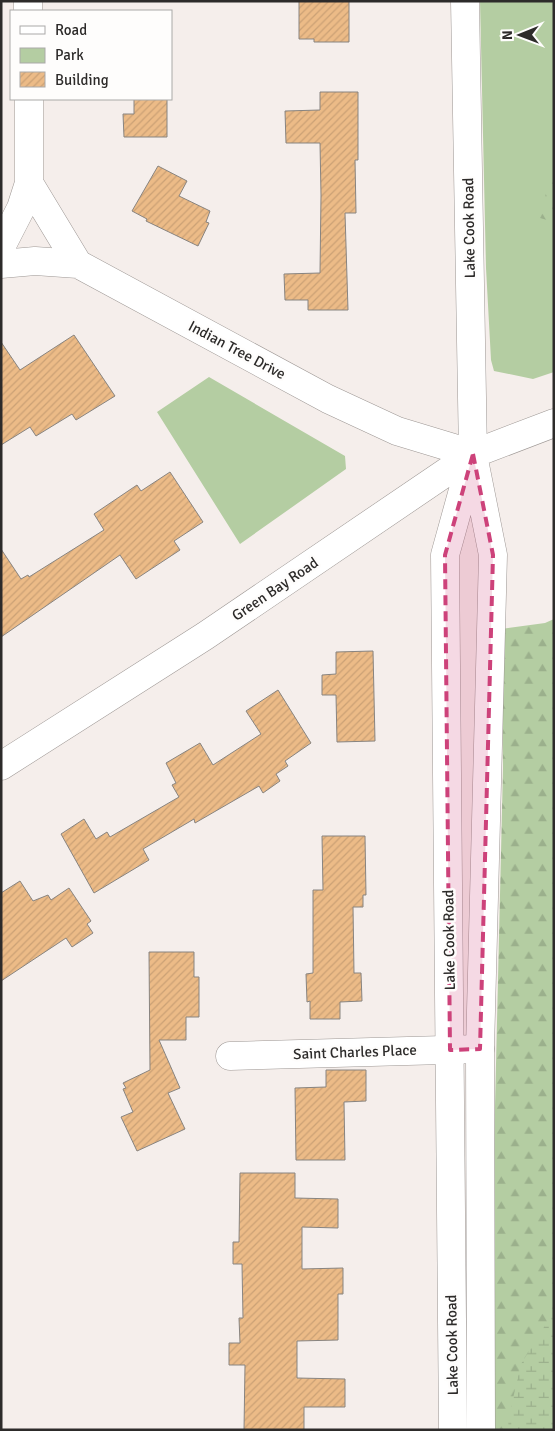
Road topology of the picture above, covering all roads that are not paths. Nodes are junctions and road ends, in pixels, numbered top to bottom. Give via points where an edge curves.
1 (465, 1) edge
2 (29, 100) edge
3 (29, 183) junction
4 (1, 246) edge
5 (1, 264) edge
6 (78, 264) junction
7 (554, 423) edge
8 (473, 454) junction
9 (1, 766) edge
10 (480, 1049) junction
11 (450, 1050) junction
12 (230, 1056) dead end
13 (453, 1430) edge
14 (481, 1430) edge

1 - 8 main road, Lake Cook Road
2 - 3 main road
3 - 4 main road via 21,208
3 - 6 main road
5 - 6 main road, Indian Tree Drive via 35,261
6 - 8 main road, Indian Tree Drive via 328,399 397,431
7 - 8 main road, Green Bay Road
8 - 9 main road, Green Bay Road via 205,636
8 - 10 main road, Lake Cook Road via 492,555
8 - 11 main road, Lake Cook Road via 445,555
10 - 11 main road, Saint Charles Place
10 - 14 main road, Lake Cook Road
11 - 12 main road, Saint Charles Place
11 - 13 main road, Lake Cook Road

